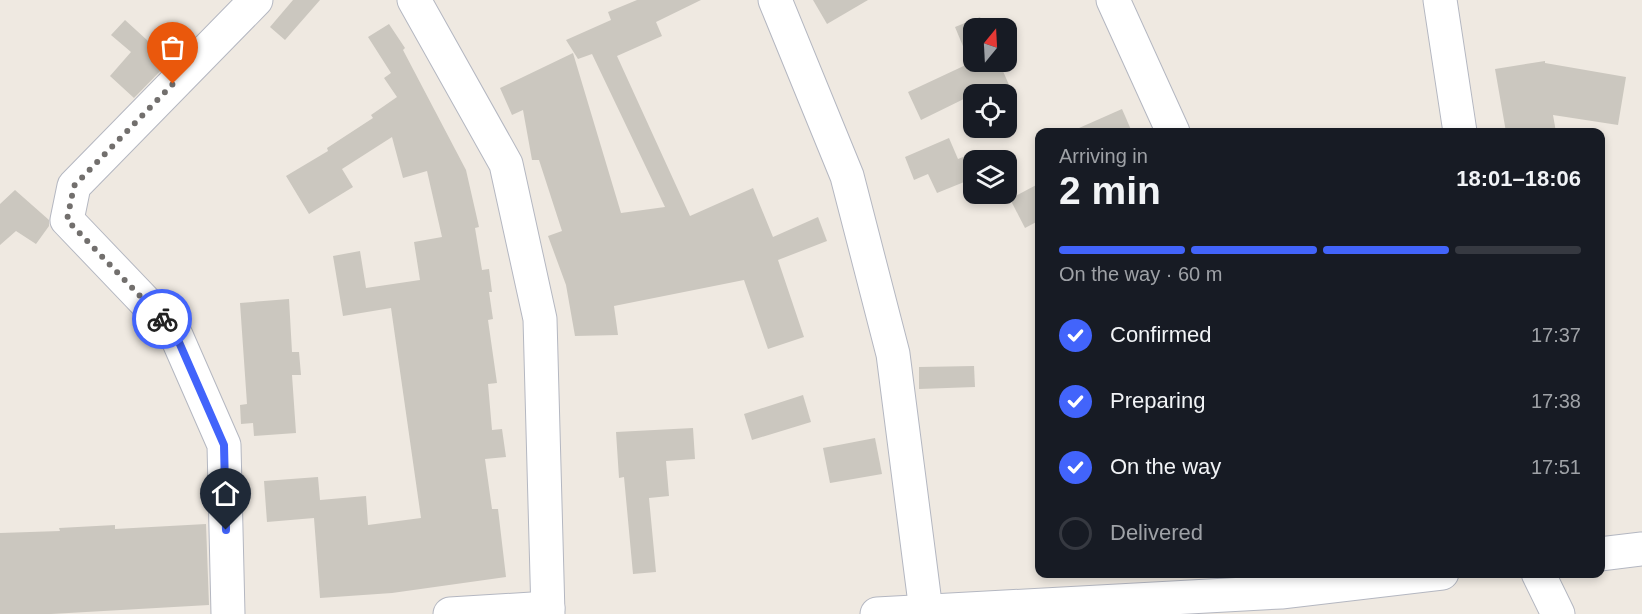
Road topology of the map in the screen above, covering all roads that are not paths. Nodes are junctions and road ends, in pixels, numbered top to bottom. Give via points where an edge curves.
1 (256, 0) edge
2 (414, 0) edge
3 (776, 0) edge
4 (1113, 0) edge
5 (1440, 0) edge
6 (1171, 128) edge
7 (1459, 128) edge
8 (1642, 549) edge
9 (1605, 553) edge
10 (1400, 578) edge
11 (1540, 578) edge
12 (1216, 584) edge
13 (548, 611) edge
14 (926, 611) junction
15 (228, 614) edge
16 (450, 614) edge
17 (877, 614) edge
18 (1558, 614) edge

1 - 15 street via 74,186 67,220 175,333 224,445
2 - 13 street via 506,164 540,319
3 - 14 street via 847,176 893,354
4 - 6 street
5 - 7 street
8 - 9 street
10 - 12 street via 1281,592
11 - 18 street
12 - 14 street
13 - 16 street
14 - 17 street

